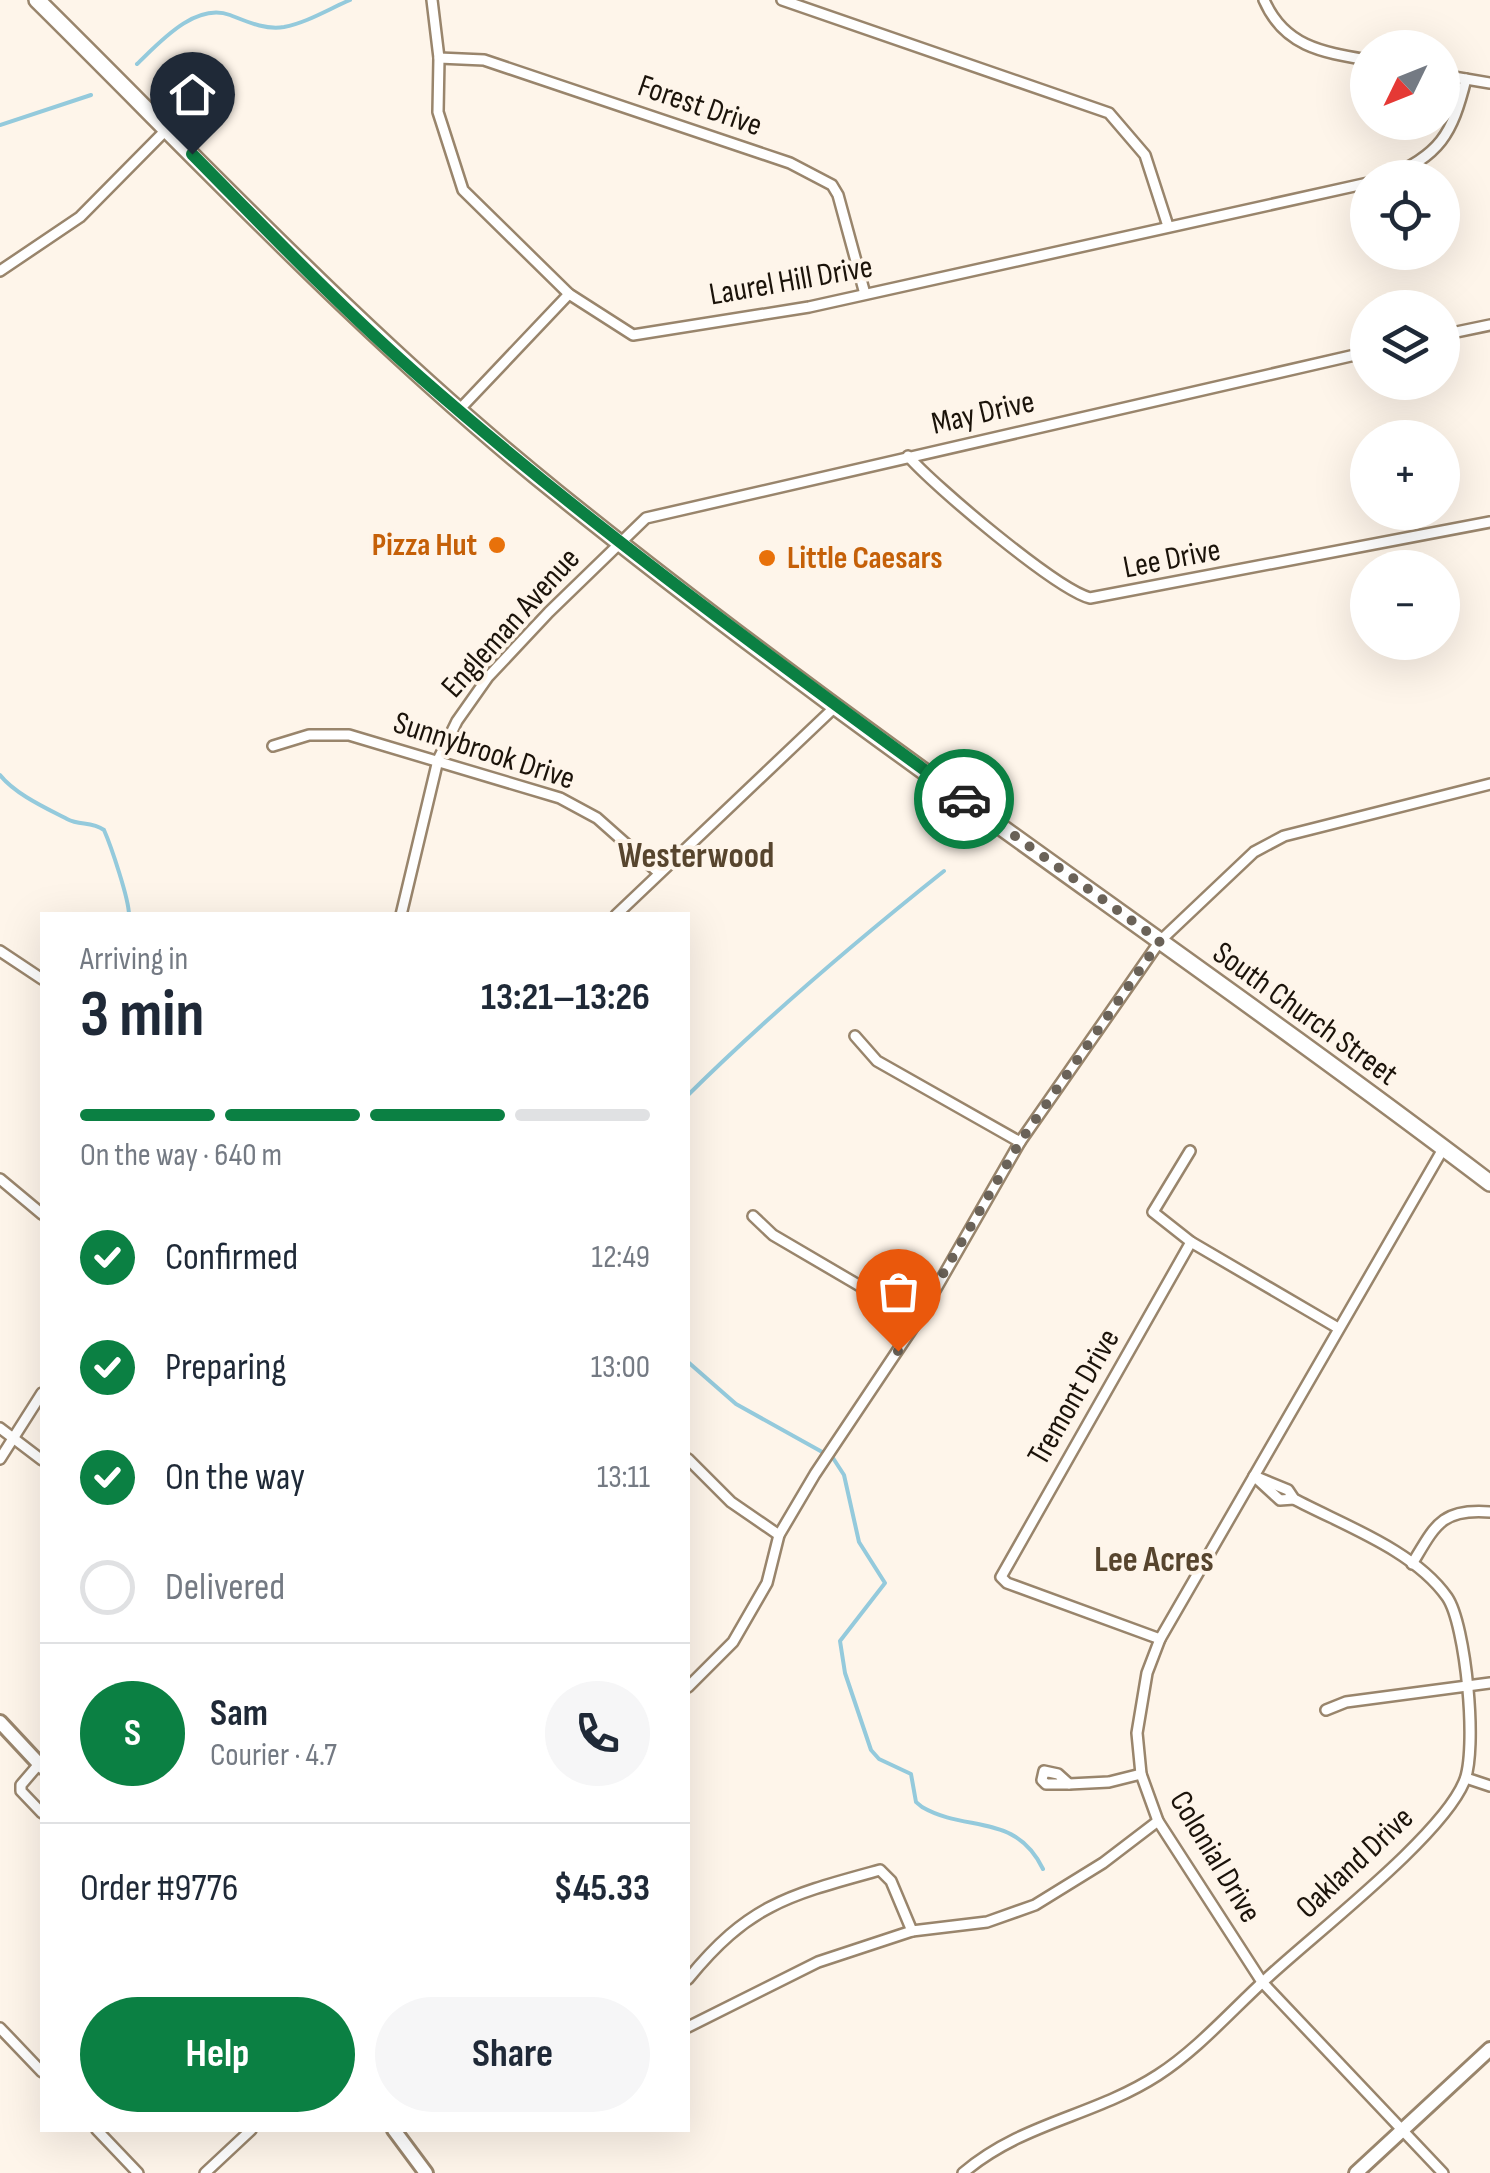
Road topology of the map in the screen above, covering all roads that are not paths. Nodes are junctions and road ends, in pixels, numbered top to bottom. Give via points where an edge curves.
1 (36, 0) edge
2 (432, 0) edge
3 (782, 0) edge
4 (1264, 0) edge
5 (1350, 55) edge
6 (439, 58) junction
7 (1460, 78) edge
8 (1466, 79) junction
9 (1490, 83) edge
10 (167, 130) junction
11 (1423, 160) edge
12 (1350, 187) edge
13 (1168, 226) junction
14 (0, 271) edge
15 (569, 294) junction
16 (865, 294) junction
17 (1490, 324) edge
18 (1460, 331) edge
19 (1350, 356) edge
20 (460, 410) junction
21 (908, 456) junction
22 (1490, 522) edge
23 (620, 542) junction
24 (836, 706) junction
25 (273, 746) dead end
26 (438, 760) junction
27 (1490, 784) edge
28 (659, 872) junction
29 (402, 912) edge
30 (619, 912) edge
31 (1160, 941) junction
32 (0, 951) edge
33 (40, 978) edge
34 (855, 1036) dead end
35 (1020, 1142) junction
36 (1443, 1149) junction
37 (1190, 1152) dead end
38 (0, 1179) edge
39 (1490, 1183) edge
40 (40, 1212) edge
41 (753, 1216) dead end
42 (1190, 1242) junction
43 (918, 1320) junction
44 (1338, 1328) junction
45 (40, 1395) edge
46 (0, 1428) edge
47 (12, 1438) junction
48 (40, 1459) edge
49 (0, 1460) edge
50 (690, 1461) edge
51 (1254, 1476) junction
52 (1490, 1512) edge
53 (779, 1535) junction
54 (1412, 1564) junction
55 (1160, 1639) junction
56 (1490, 1682) edge
57 (1464, 1684) junction
58 (690, 1685) edge
59 (1326, 1710) dead end
60 (0, 1722) edge
61 (40, 1764) edge
62 (40, 1766) edge
63 (1141, 1774) junction
64 (1466, 1778) junction
65 (1069, 1784) dead end
66 (1490, 1786) edge
67 (40, 1811) edge
68 (1158, 1821) junction
69 (912, 1931) junction
70 (690, 1977) edge
71 (1262, 1982) junction
72 (690, 2026) edge
73 (0, 2028) edge
74 (1490, 2049) edge
75 (40, 2070) edge
76 (1402, 2130) junction
77 (99, 2132) edge
78 (249, 2132) edge
79 (396, 2132) edge
80 (138, 2173) edge
81 (204, 2173) edge
82 (426, 2173) edge
83 (963, 2173) edge
84 (1356, 2173) edge
85 (1443, 2173) edge

1 - 10 main road, South Church Street
2 - 6 street, Laurel Hill Drive
3 - 13 street via 1109,113 1145,154
4 - 5 street via 1275,24 1296,41
6 - 15 street, Laurel Hill Drive via 438,112 463,190
6 - 16 street, Forest Drive via 484,60 822,179 844,204
7 - 8 street
8 - 9 street
8 - 11 street via 1450,132
10 - 14 street via 80,218
10 - 20 main road, South Church Street
12 - 13 street, Laurel Hill Drive
13 - 16 street, Laurel Hill Drive
15 - 16 street, Laurel Hill Drive via 633,334
15 - 20 street
17 - 18 street
19 - 21 street, May Drive
20 - 23 main road, South Church Street
21 - 22 street, Lee Drive via 929,480 1070,590 1090,598
21 - 23 street, May Drive via 677,508 646,518
23 - 24 main road, South Church Street
23 - 26 street, Engleman Avenue via 488,677
24 - 28 street
24 - 31 main road, South Church Street
25 - 26 street, Sunnybrook Drive via 349,735
26 - 28 street, Sunnybrook Drive via 560,798 597,818
26 - 29 street, Engleman Avenue
27 - 31 street via 1284,836 1252,854
28 - 30 street
31 - 35 street
31 - 36 main road, South Church Street
32 - 33 street
34 - 35 street via 877,1060
35 - 43 street
36 - 39 main road, South Church Street
36 - 44 street, Colonial Drive
37 - 42 street via 1153,1212
38 - 40 street
41 - 43 street via 773,1235
42 - 44 street
42 - 55 street, Tremont Drive via 1001,1576
43 - 53 street
44 - 51 street, Colonial Drive
45 - 47 street
46 - 47 street
47 - 48 street
47 - 49 street
50 - 53 street
51 - 54 street, Oakland Drive
51 - 55 street, Colonial Drive
52 - 54 street via 1463,1510 1440,1522
53 - 58 street via 767,1583 732,1642
54 - 57 street, Oakland Drive via 1435,1583 1459,1622
55 - 63 street, Colonial Drive via 1140,1704
56 - 57 street
57 - 59 street
57 - 64 street, Oakland Drive via 1472,1730
60 - 61 street
62 - 67 street via 20,1784
63 - 65 street
63 - 68 street, Colonial Drive
64 - 66 street
64 - 71 street, Oakland Drive via 1438,1820
68 - 69 street via 1035,1905 987,1922
68 - 71 street, Colonial Drive
69 - 70 street via 880,1870 784,1898 739,1922
69 - 72 street via 818,1962
71 - 76 street, Colonial Drive
71 - 83 street, Oakland Drive via 1161,2073 1108,2104 1004,2142
73 - 75 street
74 - 76 street
76 - 84 street
76 - 85 street, Colonial Drive
77 - 80 street
78 - 81 street
79 - 82 street

